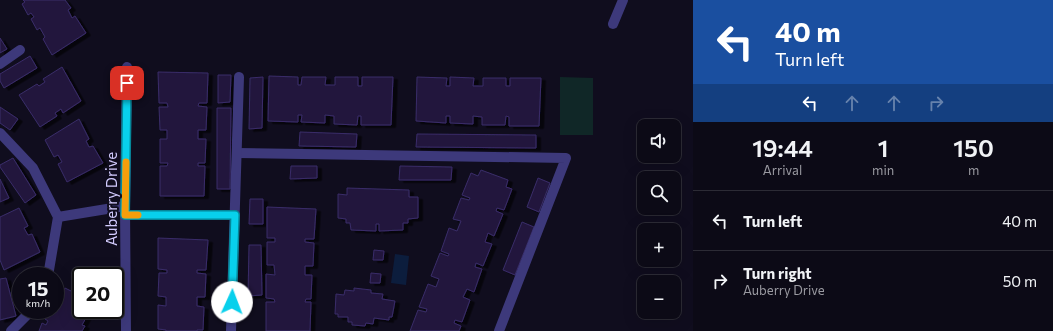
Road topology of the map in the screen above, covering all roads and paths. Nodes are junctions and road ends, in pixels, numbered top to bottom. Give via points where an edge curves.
1 (623, 0) edge
2 (613, 24) dead end
3 (20, 50) dead end
4 (0, 64) edge
5 (127, 67) dead end
6 (239, 77) dead end
7 (0, 132) edge
8 (237, 153) junction
9 (125, 210) junction
10 (235, 215) junction
11 (58, 217) junction
12 (50, 267) edge
13 (23, 319) edge
14 (11, 331) edge
15 (126, 331) edge
16 (231, 331) edge
17 (499, 331) edge

1 - 2 street
3 - 4 street
5 - 9 street, Auberry Drive
6 - 8 street
7 - 11 street via 33,168
8 - 10 street
8 - 17 street via 566,158
9 - 10 street
9 - 11 street
9 - 15 street, Auberry Drive
10 - 16 street
11 - 12 street
13 - 14 street

